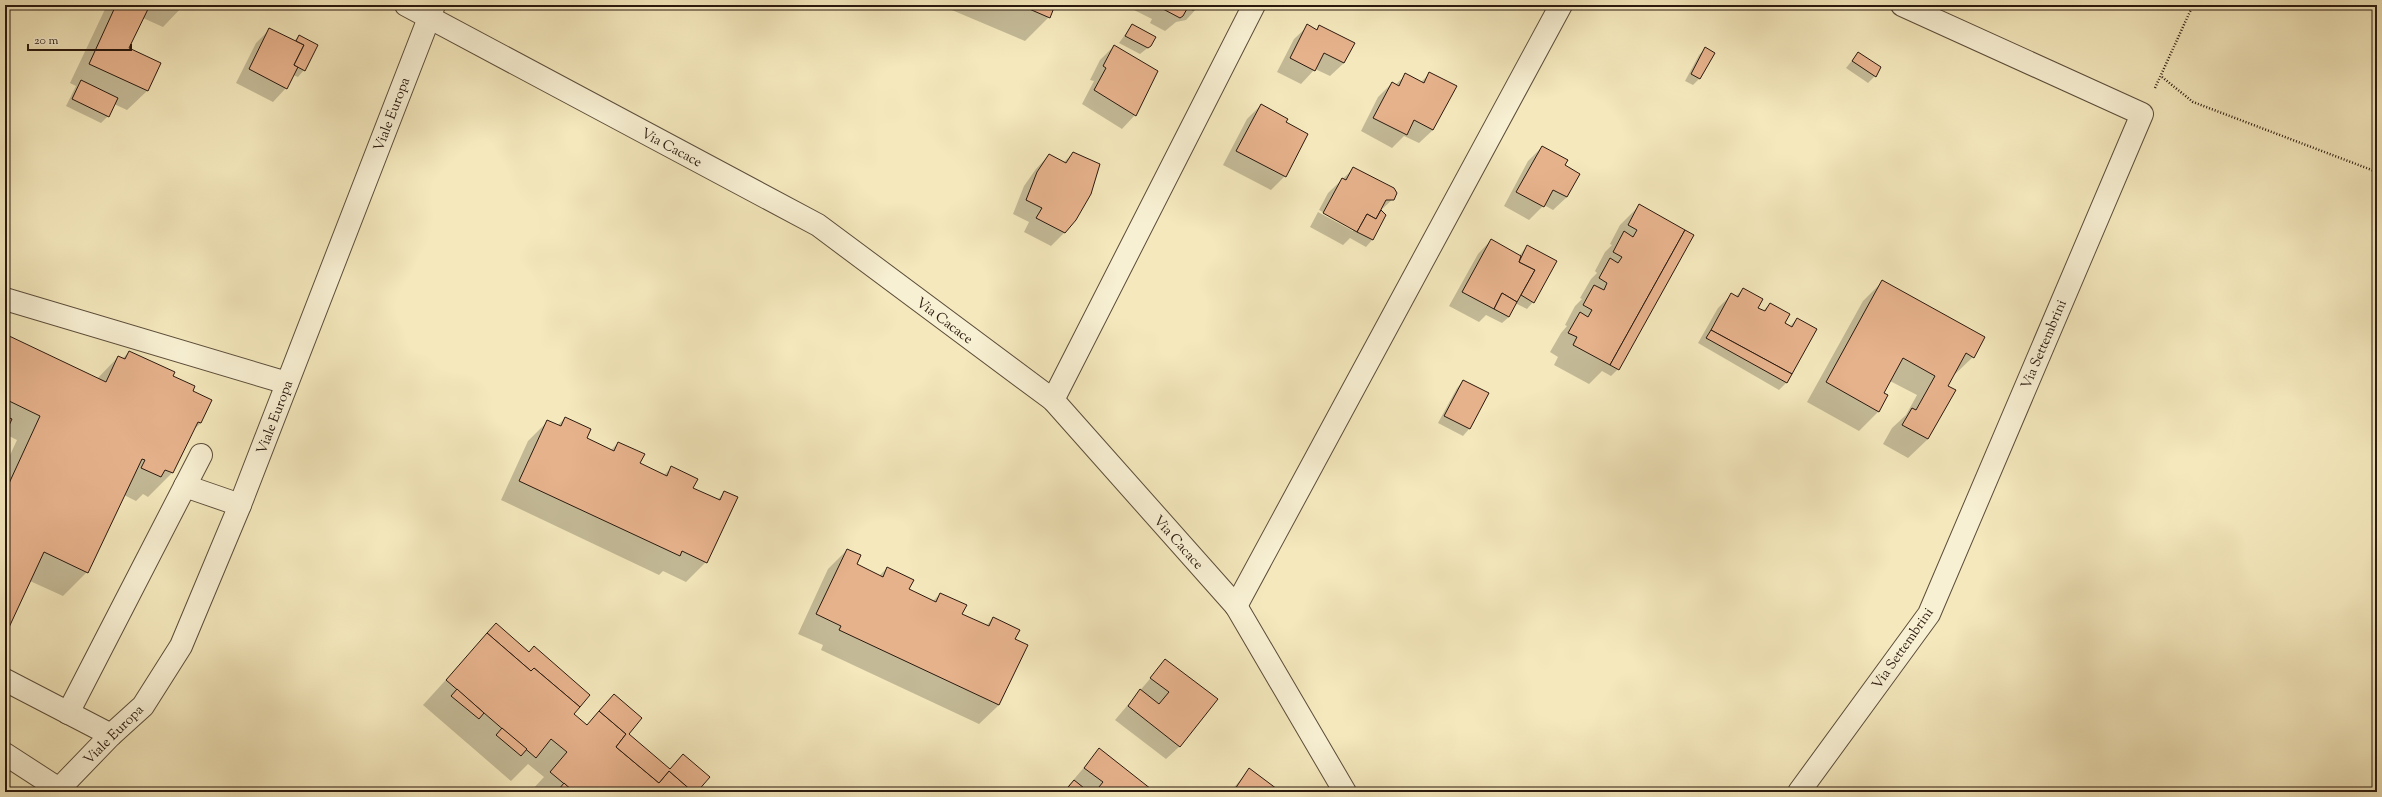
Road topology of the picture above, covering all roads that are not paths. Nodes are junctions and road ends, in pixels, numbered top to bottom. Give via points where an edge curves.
1 (406, 5) edge
2 (1254, 5) edge
3 (1561, 5) edge
4 (1902, 5) edge
5 (432, 11) edge
6 (5, 299) edge
7 (287, 383) junction
8 (1053, 400) junction
9 (201, 455) dead end
10 (185, 486) junction
11 (240, 505) junction
12 (1236, 606) junction
13 (5, 680) edge
14 (68, 713) junction
15 (111, 735) junction
16 (5, 754) edge
17 (58, 790) edge
18 (1345, 792) edge
19 (1799, 792) edge

1 - 5 street, Via Cacace
2 - 8 street
3 - 12 street
4 - 19 street, Via Settembrini via 2142,114 1928,614
5 - 7 street, Viale Europa
5 - 8 street, Via Cacace via 818,226
6 - 7 street
7 - 11 street, Viale Europa
8 - 12 street, Via Cacace
9 - 10 street
10 - 11 street
10 - 14 street
11 - 15 street, Viale Europa via 181,646 143,706
12 - 18 street, Via Cacace
13 - 14 street
14 - 15 street
15 - 17 street, Viale Europa
16 - 17 street

